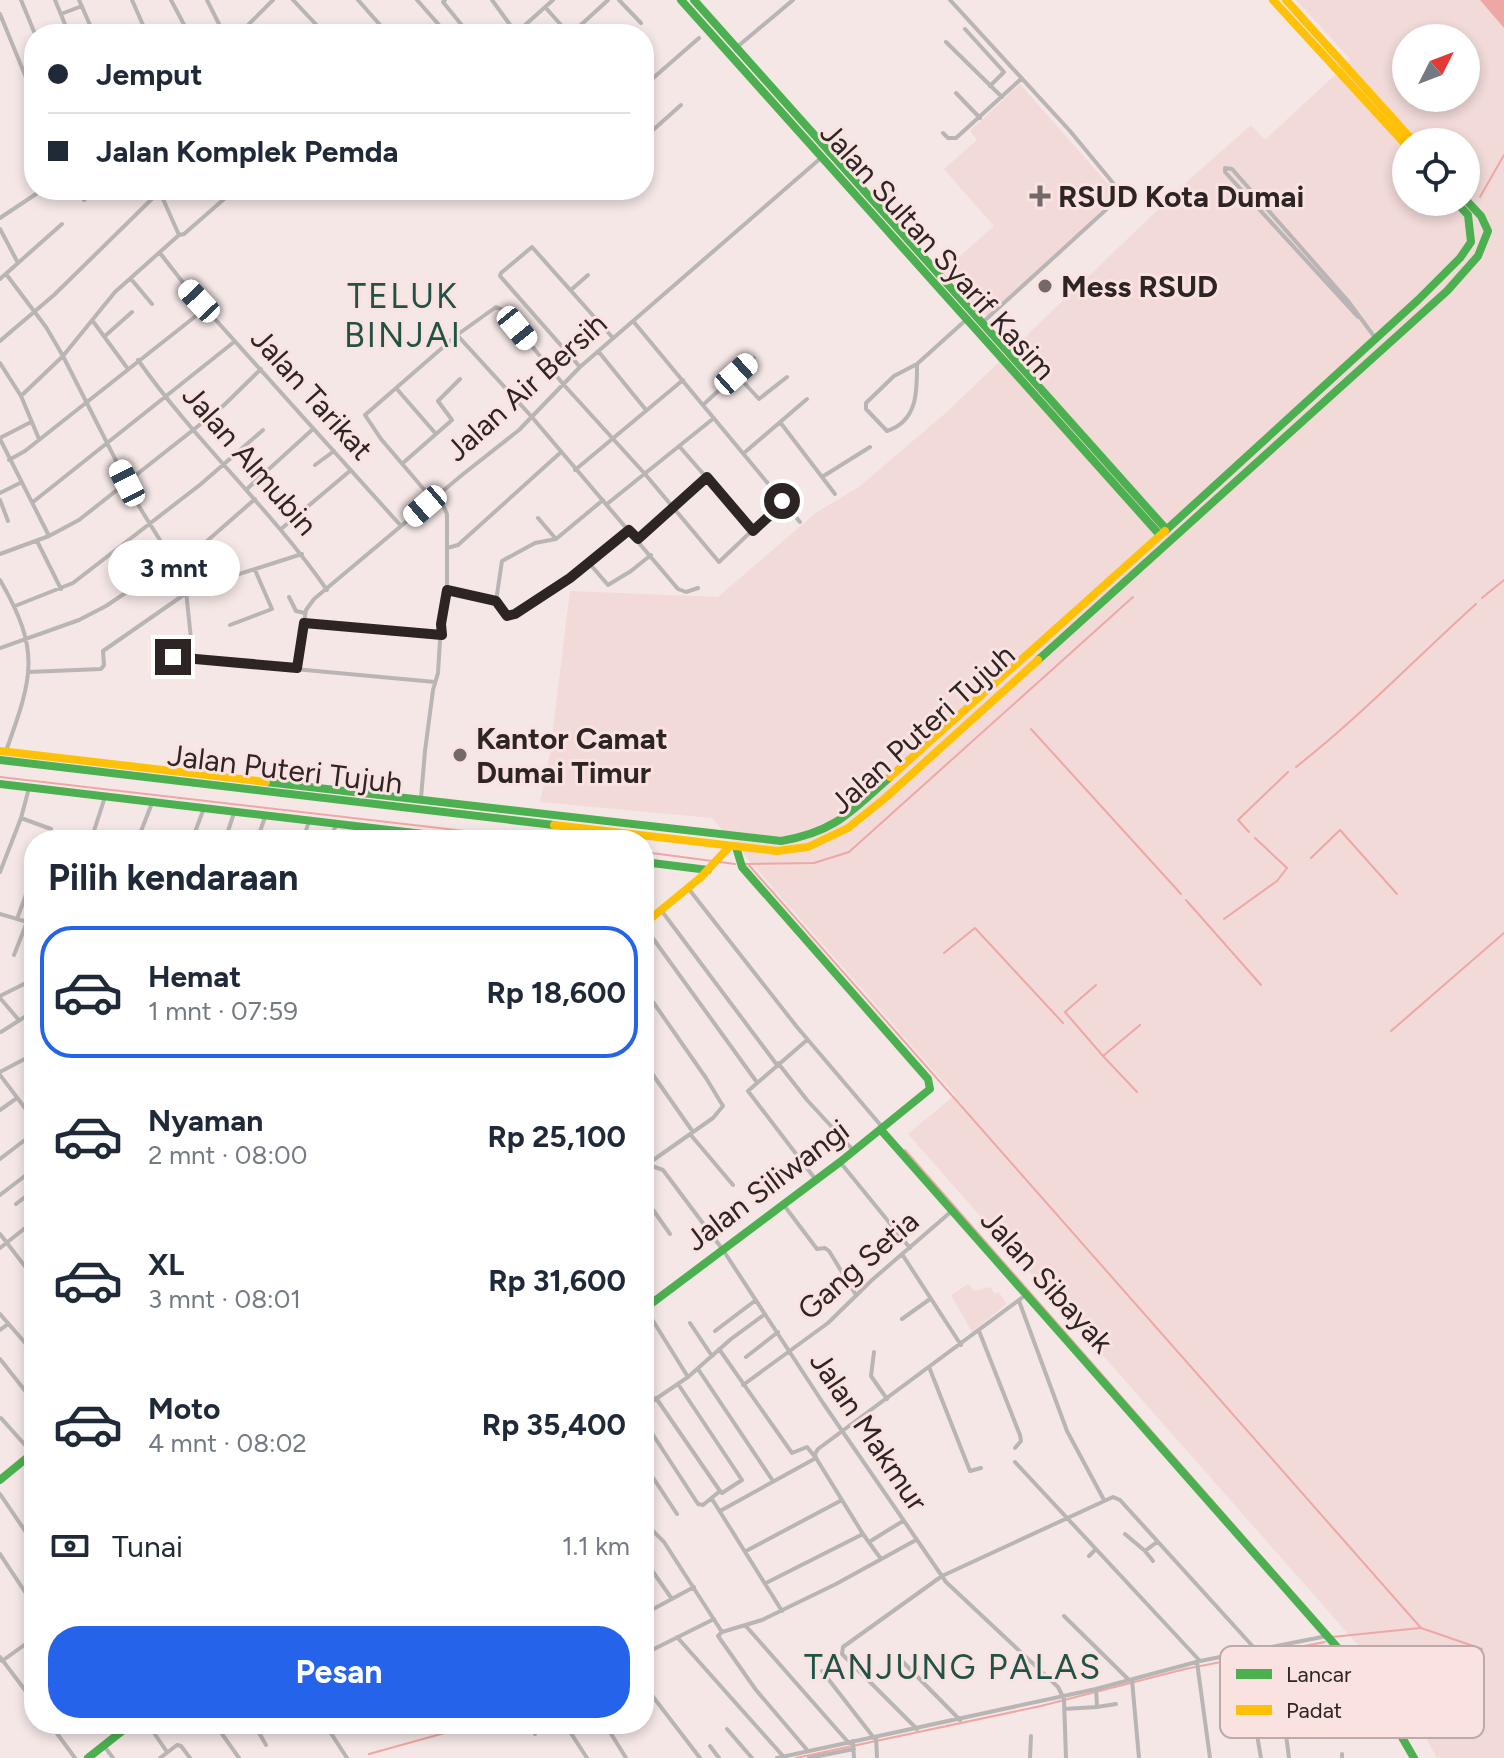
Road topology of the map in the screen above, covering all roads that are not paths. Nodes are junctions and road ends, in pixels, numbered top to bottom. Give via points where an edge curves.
1 (21, 0) edge
2 (55, 0) edge
3 (79, 0) edge
4 (132, 0) edge
5 (171, 0) edge
6 (207, 0) edge
7 (273, 0) edge
8 (293, 0) edge
9 (358, 0) edge
10 (417, 0) edge
11 (445, 0) edge
12 (492, 0) edge
13 (552, 0) edge
14 (608, 0) edge
15 (619, 0) edge
16 (681, 0) edge
17 (696, 0) edge
18 (793, 0) edge
19 (950, 0) edge
20 (1273, 0) edge
21 (1286, 0) edge
22 (266, 2) edge
23 (83, 6) junction
24 (545, 7) junction
25 (0, 14) edge
26 (61, 14) junction
27 (641, 23) dead end
28 (31, 24) edge
29 (65, 24) edge
30 (90, 24) edge
31 (143, 24) edge
32 (184, 24) edge
33 (219, 24) edge
34 (247, 24) edge
35 (316, 24) edge
36 (379, 24) edge
37 (438, 24) edge
38 (461, 24) edge
39 (508, 24) edge
40 (526, 24) edge
41 (561, 24) edge
42 (581, 24) edge
43 (965, 29) dead end
44 (703, 35) junction
45 (946, 42) dead end
46 (737, 47) junction
47 (24, 73) edge
48 (654, 77) edge
49 (1021, 79) junction
50 (990, 86) junction
51 (956, 93) dead end
52 (1002, 97) junction
53 (681, 105) dead end
54 (980, 118) junction
55 (1401, 128) edge
56 (654, 129) edge
57 (1392, 130) edge
58 (943, 133) dead end
59 (822, 157) junction
60 (863, 197) junction
61 (27, 200) edge
62 (150, 200) edge
63 (164, 200) edge
64 (221, 200) edge
65 (1466, 216) edge
66 (1481, 216) joint
67 (0, 218) edge
68 (1470, 221) junction
69 (62, 224) dead end
70 (0, 229) edge
71 (179, 235) junction
72 (1297, 248) junction
73 (162, 251) junction
74 (18, 264) junction
75 (6, 274) junction
76 (588, 275) dead end
77 (0, 279) edge
78 (131, 279) junction
79 (572, 289) junction
80 (152, 304) dead end
81 (206, 308) junction
82 (132, 312) dead end
83 (34, 313) junction
84 (967, 319) junction
85 (92, 320) junction
86 (633, 321) junction
87 (982, 323) junction
88 (457, 335) junction
89 (105, 336) junction
90 (613, 338) junction
91 (1376, 339) junction
92 (0, 341) edge
93 (235, 341) junction
94 (598, 351) junction
95 (63, 356) junction
96 (754, 358) dead end
97 (138, 360) junction
98 (0, 363) edge
99 (917, 364) junction
100 (580, 367) junction
101 (128, 369) junction
102 (261, 369) junction
103 (736, 374) junction
104 (787, 377) dead end
105 (460, 379) dead end
106 (683, 380) junction
107 (564, 385) junction
108 (396, 388) junction
109 (21, 396) junction
110 (167, 396) junction
111 (807, 399) dead end
112 (85, 402) junction
113 (704, 404) junction
114 (646, 410) junction
115 (531, 416) junction
116 (715, 418) junction
117 (31, 422) junction
118 (780, 422) junction
119 (1070, 427) junction
120 (313, 429) junction
121 (195, 430) junction
122 (263, 430) dead end
123 (436, 434) junction
124 (0, 438) edge
125 (39, 439) junction
126 (612, 439) junction
127 (107, 444) junction
128 (679, 446) junction
129 (870, 447) dead end
130 (334, 451) junction
131 (560, 453) junction
132 (744, 453) junction
133 (9, 460) junction
134 (403, 463) junction
135 (223, 464) junction
136 (315, 465) dead end
137 (351, 470) junction
138 (575, 470) junction
139 (645, 474) junction
140 (707, 477) junction
141 (822, 477) junction
142 (1229, 480) junction
143 (20, 483) junction
144 (127, 483) junction
145 (246, 490) junction
146 (0, 493) edge
147 (835, 494) dead end
148 (438, 495) junction
149 (255, 499) junction
150 (0, 500) edge
151 (433, 500) junction
152 (33, 502) junction
153 (605, 502) junction
154 (782, 502) junction
155 (674, 507) junction
156 (538, 518) dead end
157 (8, 521) dead end
158 (800, 522) dead end
159 (148, 523) junction
160 (401, 526) junction
161 (281, 529) junction
162 (629, 530) junction
163 (753, 531) junction
164 (1162, 531) junction
165 (49, 536) junction
166 (556, 539) junction
167 (638, 539) junction
168 (36, 541) junction
169 (447, 548) junction
170 (0, 554) edge
171 (302, 554) junction
172 (651, 555) junction
173 (173, 561) junction
174 (589, 563) junction
175 (255, 570) junction
176 (0, 580) edge
177 (698, 588) dead end
178 (61, 589) junction
179 (327, 590) junction
180 (447, 590) junction
181 (186, 592) junction
182 (289, 597) dead end
183 (496, 601) junction
184 (15, 606) junction
185 (305, 613) junction
186 (304, 623) junction
187 (230, 625) dead end
188 (442, 635) junction
189 (28, 640) junction
190 (0, 648) edge
191 (155, 656) dead end
192 (193, 658) junction
193 (297, 668) junction
194 (28, 672) junction
195 (436, 682) junction
196 (945, 735) junction
197 (3, 751) edge
198 (0, 760) edge
199 (225, 781) junction
200 (0, 784) edge
201 (29, 788) junction
202 (105, 797) junction
203 (421, 800) junction
204 (152, 803) junction
205 (204, 808) junction
206 (234, 813) junction
207 (265, 817) junction
208 (21, 818) junction
209 (309, 821) junction
210 (336, 825) junction
211 (371, 828) joint
212 (51, 830) edge
213 (94, 830) edge
214 (142, 830) edge
215 (196, 830) edge
216 (228, 830) edge
217 (260, 830) edge
218 (306, 830) edge
219 (334, 830) edge
220 (389, 830) edge
221 (605, 830) edge
222 (654, 836) edge
223 (729, 846) junction
224 (654, 862) edge
225 (714, 864) junction
226 (0, 872) edge
227 (688, 888) junction
228 (24, 900) edge
229 (661, 910) junction
230 (0, 914) edge
231 (654, 916) edge
232 (17, 919) junction
233 (24, 921) edge
234 (24, 930) edge
235 (654, 939) edge
236 (14, 955) dead end
237 (24, 984) edge
238 (0, 997) edge
239 (654, 1003) edge
240 (24, 1016) edge
241 (18, 1019) junction
242 (1, 1032) edge
243 (807, 1040) junction
244 (24, 1060) edge
245 (777, 1064) junction
246 (0, 1074) edge
247 (654, 1077) edge
248 (756, 1081) junction
249 (17, 1098) junction
250 (24, 1107) edge
251 (0, 1110) edge
252 (882, 1129) junction
253 (692, 1133) junction
254 (24, 1141) edge
255 (854, 1151) junction
256 (0, 1159) edge
257 (654, 1159) edge
258 (840, 1162) junction
259 (654, 1167) edge
260 (24, 1177) edge
261 (816, 1180) junction
262 (733, 1185) dead end
263 (0, 1195) edge
264 (24, 1198) edge
265 (16, 1204) dead end
266 (783, 1204) junction
267 (953, 1210) junction
268 (654, 1211) edge
269 (24, 1229) edge
270 (0, 1234) edge
271 (670, 1234) dead end
272 (7, 1243) junction
273 (0, 1248) edge
274 (910, 1248) junction
275 (723, 1250) junction
276 (902, 1254) junction
277 (24, 1265) edge
278 (1027, 1294) junction
279 (856, 1295) junction
280 (930, 1299) junction
281 (756, 1300) junction
282 (654, 1301) edge
283 (1019, 1301) junction
284 (0, 1314) edge
285 (765, 1314) junction
286 (902, 1319) dead end
287 (690, 1323) dead end
288 (8, 1324) junction
289 (654, 1324) edge
290 (0, 1330) edge
291 (715, 1331) dead end
292 (979, 1331) junction
293 (778, 1332) junction
294 (24, 1342) edge
295 (961, 1345) junction
296 (719, 1349) junction
297 (790, 1352) junction
298 (874, 1352) dead end
299 (712, 1356) junction
300 (746, 1357) dead end
301 (0, 1359) edge
302 (929, 1367) junction
303 (698, 1369) junction
304 (688, 1377) junction
305 (678, 1384) junction
306 (743, 1385) junction
307 (24, 1389) edge
308 (656, 1398) joint
309 (887, 1399) junction
310 (1, 1418) edge
311 (843, 1431) junction
312 (654, 1436) edge
313 (24, 1442) edge
314 (1015, 1448) dead end
315 (816, 1458) junction
316 (24, 1461) edge
317 (1015, 1462) dead end
318 (981, 1468) dead end
319 (654, 1479) edge
320 (0, 1480) edge
321 (773, 1481) junction
322 (720, 1491) junction
323 (0, 1494) edge
324 (712, 1499) junction
325 (842, 1500) junction
326 (1104, 1500) junction
327 (720, 1511) junction
328 (677, 1514) dead end
329 (1066, 1518) junction
330 (903, 1521) junction
331 (24, 1529) edge
332 (654, 1532) edge
333 (863, 1534) junction
334 (1125, 1534) dead end
335 (916, 1540) junction
336 (869, 1542) junction
337 (1157, 1542) junction
338 (1096, 1549) junction
339 (746, 1551) junction
340 (1145, 1551) junction
341 (0, 1554) edge
342 (1089, 1556) dead end
343 (881, 1559) junction
344 (1153, 1561) dead end
345 (654, 1573) edge
346 (942, 1576) junction
347 (766, 1583) junction
348 (694, 1587) junction
349 (24, 1590) edge
350 (672, 1599) junction
351 (654, 1609) edge
352 (782, 1611) junction
353 (1064, 1616) dead end
354 (715, 1619) junction
355 (745, 1625) junction
356 (722, 1632) junction
357 (1327, 1636) junction
358 (677, 1637) junction
359 (24, 1644) edge
360 (1252, 1646) edge
361 (1288, 1646) edge
362 (1335, 1646) edge
363 (654, 1649) edge
364 (1, 1659) edge
365 (901, 1660) dead end
366 (1220, 1660) edge
367 (1198, 1664) junction
368 (822, 1671) dead end
369 (1130, 1680) junction
370 (24, 1689) edge
371 (1096, 1691) junction
372 (654, 1698) edge
373 (1064, 1698) junction
374 (1116, 1704) dead end
375 (1097, 1707) junction
376 (1064, 1709) junction
377 (960, 1720) junction
378 (727, 1729) dead end
379 (917, 1729) junction
380 (57, 1734) edge
381 (119, 1734) edge
382 (155, 1734) edge
383 (222, 1734) edge
384 (260, 1734) edge
385 (331, 1734) edge
386 (571, 1734) edge
387 (611, 1734) edge
388 (1031, 1736) dead end
389 (875, 1738) junction
390 (1258, 1738) edge
391 (1286, 1738) edge
392 (1403, 1738) edge
393 (852, 1744) junction
394 (266, 1745) dead end
395 (104, 1746) junction
396 (710, 1746) dead end
397 (808, 1751) junction
398 (167, 1752) junction
399 (780, 1757) edge
400 (75, 1758) edge
401 (88, 1758) edge
402 (113, 1758) edge
403 (160, 1758) edge
404 (190, 1758) edge
405 (239, 1758) edge
406 (347, 1758) edge
407 (587, 1758) edge
408 (626, 1758) edge
409 (700, 1758) edge
410 (719, 1758) edge
411 (752, 1758) edge
412 (809, 1758) edge
413 (854, 1758) edge
414 (877, 1758) edge
415 (1030, 1758) edge
416 (1066, 1758) edge
417 (1139, 1758) edge
418 (1210, 1758) edge
419 (1261, 1758) edge
420 (1289, 1758) edge
421 (1414, 1758) edge

1 - 28 street
2 - 26 street
3 - 23 street
4 - 31 street
5 - 32 street
6 - 33 street
7 - 22 street
8 - 35 street
9 - 36 street
10 - 37 street
11 - 38 street
12 - 39 street
13 - 24 street
14 - 42 street
15 - 27 street
16 - 44 main road, Jalan Sultan Syarif Kasim
17 - 46 main road, Jalan Sultan Syarif Kasim
18 - 46 street
19 - 49 street
20 - 57 main road
21 - 55 main road
22 - 34 street
23 - 26 street
23 - 30 street
24 - 40 street
24 - 41 street
25 - 47 street
26 - 29 street
43 - 50 street via 1004,72
44 - 48 street
44 - 59 main road, Jalan Sultan Syarif Kasim
45 - 50 street
46 - 60 main road, Jalan Sultan Syarif Kasim
49 - 52 street
49 - 87 street via 1118,192 1109,207
50 - 52 street
51 - 54 street
52 - 54 street
53 - 56 street
54 - 58 street via 956,138
59 - 60 main road, Jalan Sultan Syarif Kasim
59 - 86 street, Jalan Air Bersih
60 - 84 main road, Jalan Sultan Syarif Kasim
60 - 87 main road, Jalan Sultan Syarif Kasim
61 - 67 street
62 - 83 street
63 - 71 street
64 - 71 street
65 - 68 main road
66 - 68 main road
66 - 142 main road, Jalan Puteri Tujuh via 1488,231 1483,248 1447,291
68 - 91 main road, Jalan Puteri Tujuh via 1471,242 1460,258
69 - 74 street
70 - 74 street
71 - 73 street
72 - 72 street via 1225,172 1225,168 1232,169
72 - 91 street via 1352,305
73 - 78 street
73 - 81 street, Jalan Tarikat
74 - 75 street
75 - 77 street
75 - 83 street
76 - 79 street
78 - 80 street
78 - 85 street
79 - 90 street
79 - 100 street via 532,247 500,276
81 - 93 street, Jalan Tarikat
81 - 97 street
82 - 89 street
83 - 92 street
83 - 95 street
84 - 99 street
84 - 119 main road, Jalan Sultan Syarif Kasim
85 - 89 street
85 - 95 street
86 - 90 street, Jalan Air Bersih
86 - 106 street
87 - 119 main road, Jalan Sultan Syarif Kasim
88 - 107 street via 500,308
88 - 108 street
88 - 115 street
89 - 101 street
90 - 94 street, Jalan Air Bersih
91 - 142 main road, Jalan Puteri Tujuh
93 - 102 street, Jalan Tarikat
93 - 110 street
94 - 100 street, Jalan Air Bersih
94 - 114 street
95 - 109 street
95 - 112 street
96 - 103 street
97 - 101 street
97 - 110 street, Jalan Almubin
98 - 109 street
99 - 99 street via 913,411 887,431 865,405 894,376
100 - 107 street, Jalan Air Bersih
101 - 112 street
102 - 120 street, Jalan Tarikat
102 - 121 street
103 - 104 street via 759,399
103 - 113 street
105 - 123 street via 438,401 452,419
106 - 113 street
106 - 114 street
107 - 115 street, Jalan Air Bersih
107 - 126 street
108 - 123 street
108 - 134 street via 364,416
109 - 117 street
110 - 121 street, Jalan Almubin
110 - 127 street
111 - 118 street
112 - 125 street
112 - 127 street
113 - 116 street
114 - 126 street
115 - 131 street
115 - 148 street, Jalan Air Bersih
116 - 128 street
116 - 132 street
117 - 124 street
117 - 125 street
118 - 132 street
118 - 141 street
119 - 164 main road, Jalan Sultan Syarif Kasim
120 - 130 street, Jalan Tarikat
120 - 145 street
121 - 135 street, Jalan Almubin
121 - 144 street
122 - 135 street
123 - 134 street
124 - 133 street
125 - 133 street
126 - 138 street
126 - 139 street
127 - 144 street
127 - 152 street
128 - 139 street
128 - 140 street
129 - 141 street
130 - 136 street
130 - 137 street, Jalan Tarikat
131 - 138 street
131 - 169 street via 458,545
132 - 154 street
133 - 143 street
134 - 151 street
135 - 145 street, Jalan Almubin
135 - 159 street
137 - 160 street, Jalan Tarikat
137 - 161 street
138 - 153 street
139 - 153 street
139 - 155 street
140 - 155 street
140 - 163 street
141 - 147 street
142 - 164 main road, Jalan Puteri Tujuh
142 - 196 main road, Jalan Puteri Tujuh
143 - 146 street
143 - 152 street
144 - 159 street
144 - 165 street
145 - 149 street, Jalan Almubin
148 - 151 street, Jalan Air Bersih
148 - 169 street via 447,514
149 - 161 street, Jalan Almubin
149 - 173 street via 199,548
150 - 157 street
151 - 160 street, Jalan Air Bersih
152 - 165 street
153 - 162 street
153 - 166 street
154 - 158 street
154 - 163 street
155 - 163 street via 719,562
155 - 167 street
156 - 166 street
159 - 173 street
159 - 178 street
160 - 179 street, Jalan Air Bersih
161 - 171 street, Jalan Almubin
162 - 167 street
162 - 174 street
164 - 196 main road, Jalan Puteri Tujuh
165 - 168 street
166 - 183 street via 535,543 502,561
167 - 172 street
168 - 170 street
168 - 178 street
169 - 180 street
171 - 175 street
171 - 179 street, Jalan Almubin
172 - 174 street via 608,585
172 - 177 street via 680,591
173 - 181 street
173 - 189 street via 106,606
174 - 183 street via 515,614 507,616
175 - 181 street
175 - 187 street via 272,609
176 - 184 street
178 - 184 street
179 - 185 street, Jalan Air Bersih
180 - 183 street
180 - 188 street
181 - 192 street
181 - 194 street via 103,651 101,669
182 - 185 street via 296,611
184 - 189 street
185 - 186 street
186 - 188 street
186 - 193 street
188 - 195 street
189 - 190 street
189 - 194 street
191 - 192 street
192 - 193 street
193 - 195 street
194 - 197 street
195 - 203 street
196 - 203 main road, Jalan Puteri Tujuh via 842,820 790,841
196 - 223 main road, Jalan Puteri Tujuh via 857,822 826,842 788,852
197 - 199 main road, Jalan Puteri Tujuh
198 - 199 main road, Jalan Puteri Tujuh
199 - 203 main road, Jalan Puteri Tujuh
199 - 221 main road, Jalan Puteri Tujuh
200 - 201 main road
201 - 202 main road
201 - 208 street
202 - 204 main road
202 - 213 street
204 - 205 main road
204 - 214 street
205 - 206 main road
205 - 215 street
206 - 207 main road
206 - 216 street
207 - 209 main road
207 - 217 street
208 - 212 street
208 - 226 street
209 - 210 main road
209 - 218 street
210 - 211 main road
210 - 219 street
211 - 220 main road
222 - 223 main road, Jalan Puteri Tujuh
223 - 225 main road
223 - 252 main road via 929,1081 929,1092
224 - 225 main road
225 - 227 main road
227 - 229 main road
227 - 243 street
228 - 232 street
229 - 231 main road
229 - 245 street
230 - 232 street
232 - 233 street
234 - 236 street
235 - 248 street
237 - 238 street
238 - 241 street
239 - 253 street via 723,1106
240 - 241 street
241 - 242 street
243 - 245 street
243 - 252 street
244 - 246 street
245 - 248 street
245 - 255 street
246 - 249 street
247 - 253 street
248 - 261 street via 748,1092
249 - 250 street
249 - 251 street
252 - 255 main road, Jalan Siliwangi
252 - 267 main road, Jalan Sibayak
253 - 257 street
253 - 262 street
254 - 256 street
255 - 258 main road, Jalan Siliwangi
258 - 261 main road, Jalan Siliwangi
258 - 274 street
259 - 275 street, Jalan Makmur via 663,1170
260 - 263 street
261 - 266 main road, Jalan Siliwangi
264 - 265 street
266 - 275 main road, Jalan Siliwangi
266 - 279 street via 817,1249 829,1251
267 - 274 street, Gang Setia
267 - 278 main road, Jalan Sibayak
268 - 271 street
269 - 272 street
270 - 272 street
272 - 273 street
272 - 277 street
274 - 276 street, Gang Setia
275 - 281 street, Jalan Makmur
275 - 282 main road, Jalan Siliwangi
276 - 279 street, Gang Setia
276 - 280 street
278 - 283 street
278 - 357 main road, Jalan Sibayak
279 - 297 street, Gang Setia
280 - 286 street
280 - 295 street
281 - 285 street, Jalan Makmur
281 - 291 street
283 - 292 street
283 - 326 street via 1076,1453
284 - 288 street
285 - 293 street, Jalan Makmur
285 - 296 street
287 - 299 street
288 - 290 street
288 - 294 street
289 - 304 street
292 - 295 street
292 - 314 street via 1020,1435
293 - 297 street, Jalan Makmur
293 - 300 street
295 - 302 street
296 - 299 street
296 - 306 street
297 - 306 street, Gang Setia
297 - 311 street, Jalan Makmur
298 - 309 street via 871,1376
299 - 303 street
301 - 307 street
302 - 309 street
302 - 318 street via 970,1471
303 - 304 street
303 - 321 street
304 - 305 street
305 - 308 street
305 - 322 street via 742,1480
306 - 315 street via 792,1453 807,1447
308 - 322 street
309 - 311 street
310 - 313 street
311 - 315 street via 816,1451
311 - 330 street, Jalan Makmur
312 - 324 street via 696,1501 700,1505
315 - 321 street
315 - 325 street
316 - 320 main road
317 - 329 street
319 - 328 street
321 - 327 street
322 - 324 street
323 - 331 street
324 - 327 street
325 - 333 street
325 - 339 street
326 - 329 street
326 - 337 street via 1117,1498
327 - 339 street
329 - 338 street
329 - 346 street
330 - 335 street, Jalan Makmur
330 - 336 street
332 - 348 street
333 - 336 street
333 - 347 street
334 - 340 street
335 - 343 street
335 - 346 street, Jalan Makmur
336 - 343 street
337 - 340 street
337 - 360 street
338 - 342 street
338 - 367 street
339 - 347 street
340 - 344 street
341 - 349 street
343 - 352 street
345 - 350 street
346 - 373 street, Jalan Makmur
346 - 379 street via 841,1650
347 - 352 street
348 - 350 street
348 - 354 street
350 - 351 street
352 - 355 street
353 - 369 street
354 - 356 street
354 - 358 street
355 - 356 street
355 - 393 street
356 - 397 street via 718,1636 737,1665
357 - 361 street
357 - 362 main road, Jalan Sibayak
358 - 363 street
358 - 399 street
359 - 364 street
364 - 370 street
365 - 377 street
366 - 367 street
367 - 369 street
367 - 418 street
368 - 389 street
369 - 371 street
369 - 417 street
371 - 373 street
371 - 375 street
372 - 409 street
373 - 376 street
373 - 377 street
374 - 375 street
375 - 376 street
376 - 416 street
377 - 379 street
378 - 411 street
379 - 389 street
380 - 400 street
381 - 395 main road
382 - 398 street
383 - 405 street
384 - 394 street
385 - 406 street
386 - 407 street
387 - 408 street
388 - 415 street
389 - 393 street
389 - 414 street
390 - 419 street
391 - 420 street
392 - 421 main road, Jalan Sibayak
393 - 397 street
393 - 412 street
393 - 413 street
395 - 401 main road
395 - 402 street
396 - 410 street
397 - 399 street
398 - 403 street
398 - 404 street via 179,1745

